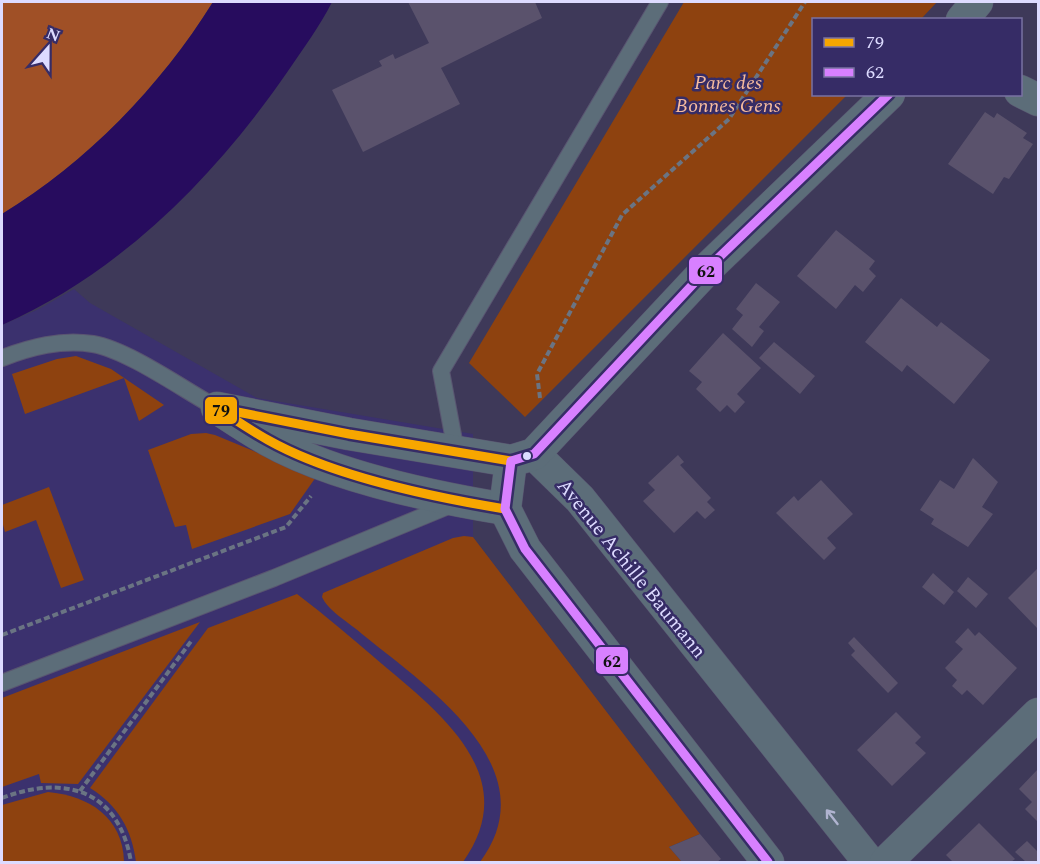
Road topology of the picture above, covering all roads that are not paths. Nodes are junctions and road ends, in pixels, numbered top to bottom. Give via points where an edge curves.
1 (660, 2) edge
2 (977, 2) edge
3 (964, 18) edge
4 (1022, 92) edge
5 (887, 96) edge
6 (1038, 100) edge
7 (2, 358) edge
8 (217, 408) junction
9 (456, 451) junction
10 (522, 457) junction
11 (459, 502) junction
12 (505, 509) junction
13 (2, 683) edge
14 (1038, 714) edge
15 (768, 862) edge
16 (869, 862) edge
17 (886, 862) edge

1 - 9 lane via 441,371
2 - 3 street
4 - 6 street
5 - 10 street via 733,242 559,425
7 - 8 lane via 58,343 95,344
8 - 9 street
8 - 11 street via 269,441 332,468
9 - 10 street
10 - 12 street
16 -> 10 street, Avenue Achille Baumann via 580,499
11 - 12 street
11 - 13 lane
12 - 15 street via 525,549
14 - 17 street

